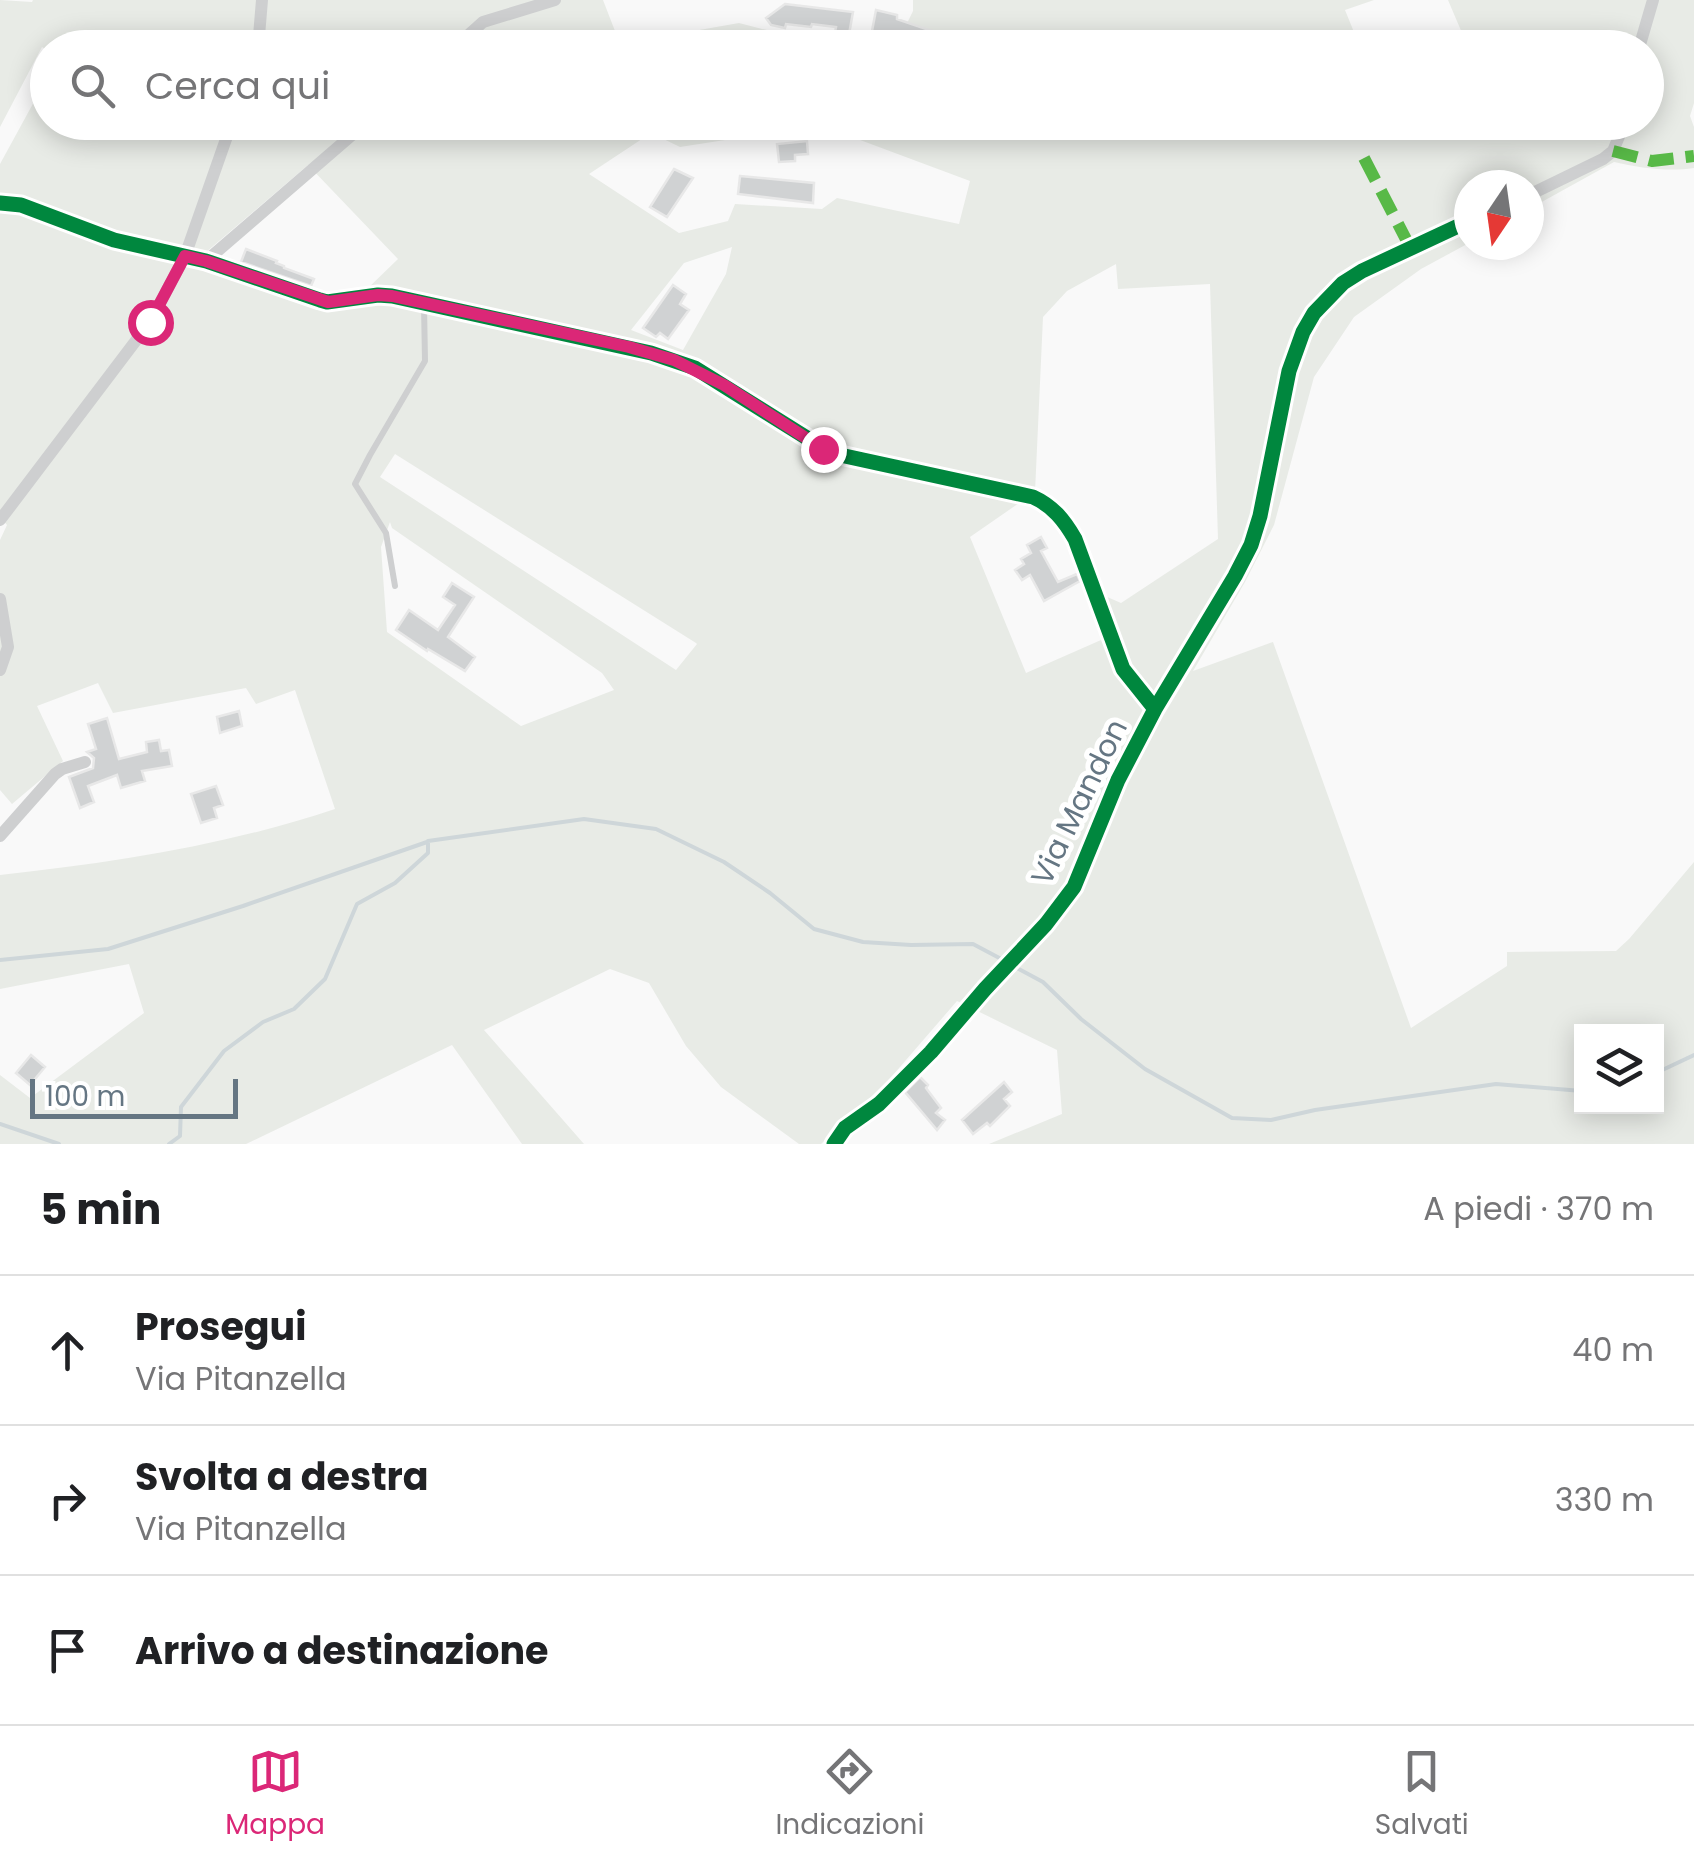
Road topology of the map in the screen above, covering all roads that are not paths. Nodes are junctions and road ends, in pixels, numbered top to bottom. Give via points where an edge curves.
1 (262, 0) edge
2 (555, 0) edge
3 (1654, 0) edge
4 (260, 30) edge
5 (474, 30) edge
6 (1645, 30) edge
7 (226, 140) edge
8 (346, 140) edge
9 (1618, 140) edge
10 (1544, 187) edge
11 (0, 204) edge
12 (1454, 228) edge
13 (185, 256) junction
14 (206, 261) junction
15 (424, 304) junction
16 (0, 520) edge
17 (395, 586) dead end
18 (0, 599) edge
19 (0, 670) edge
20 (1155, 709) junction
21 (85, 762) dead end
22 (0, 836) edge
23 (834, 1144) edge

1 - 4 street
2 - 5 street
3 - 6 street
7 - 13 street
8 - 14 street
9 - 10 street via 1603,160
11 - 13 street
12 - 20 street, Via Mandon via 1362,271 1314,313 1289,372 1251,545
13 - 14 street
13 - 16 street via 150,322
14 - 15 street via 328,302 378,295
15 - 17 lane via 425,361 356,484 386,533
15 - 20 street via 674,360 832,454 1048,503 1075,539 1123,669
18 - 19 street via 8,647
20 - 23 street, Via Mandon via 1074,886 1046,924 932,1052
21 - 22 street via 55,774

